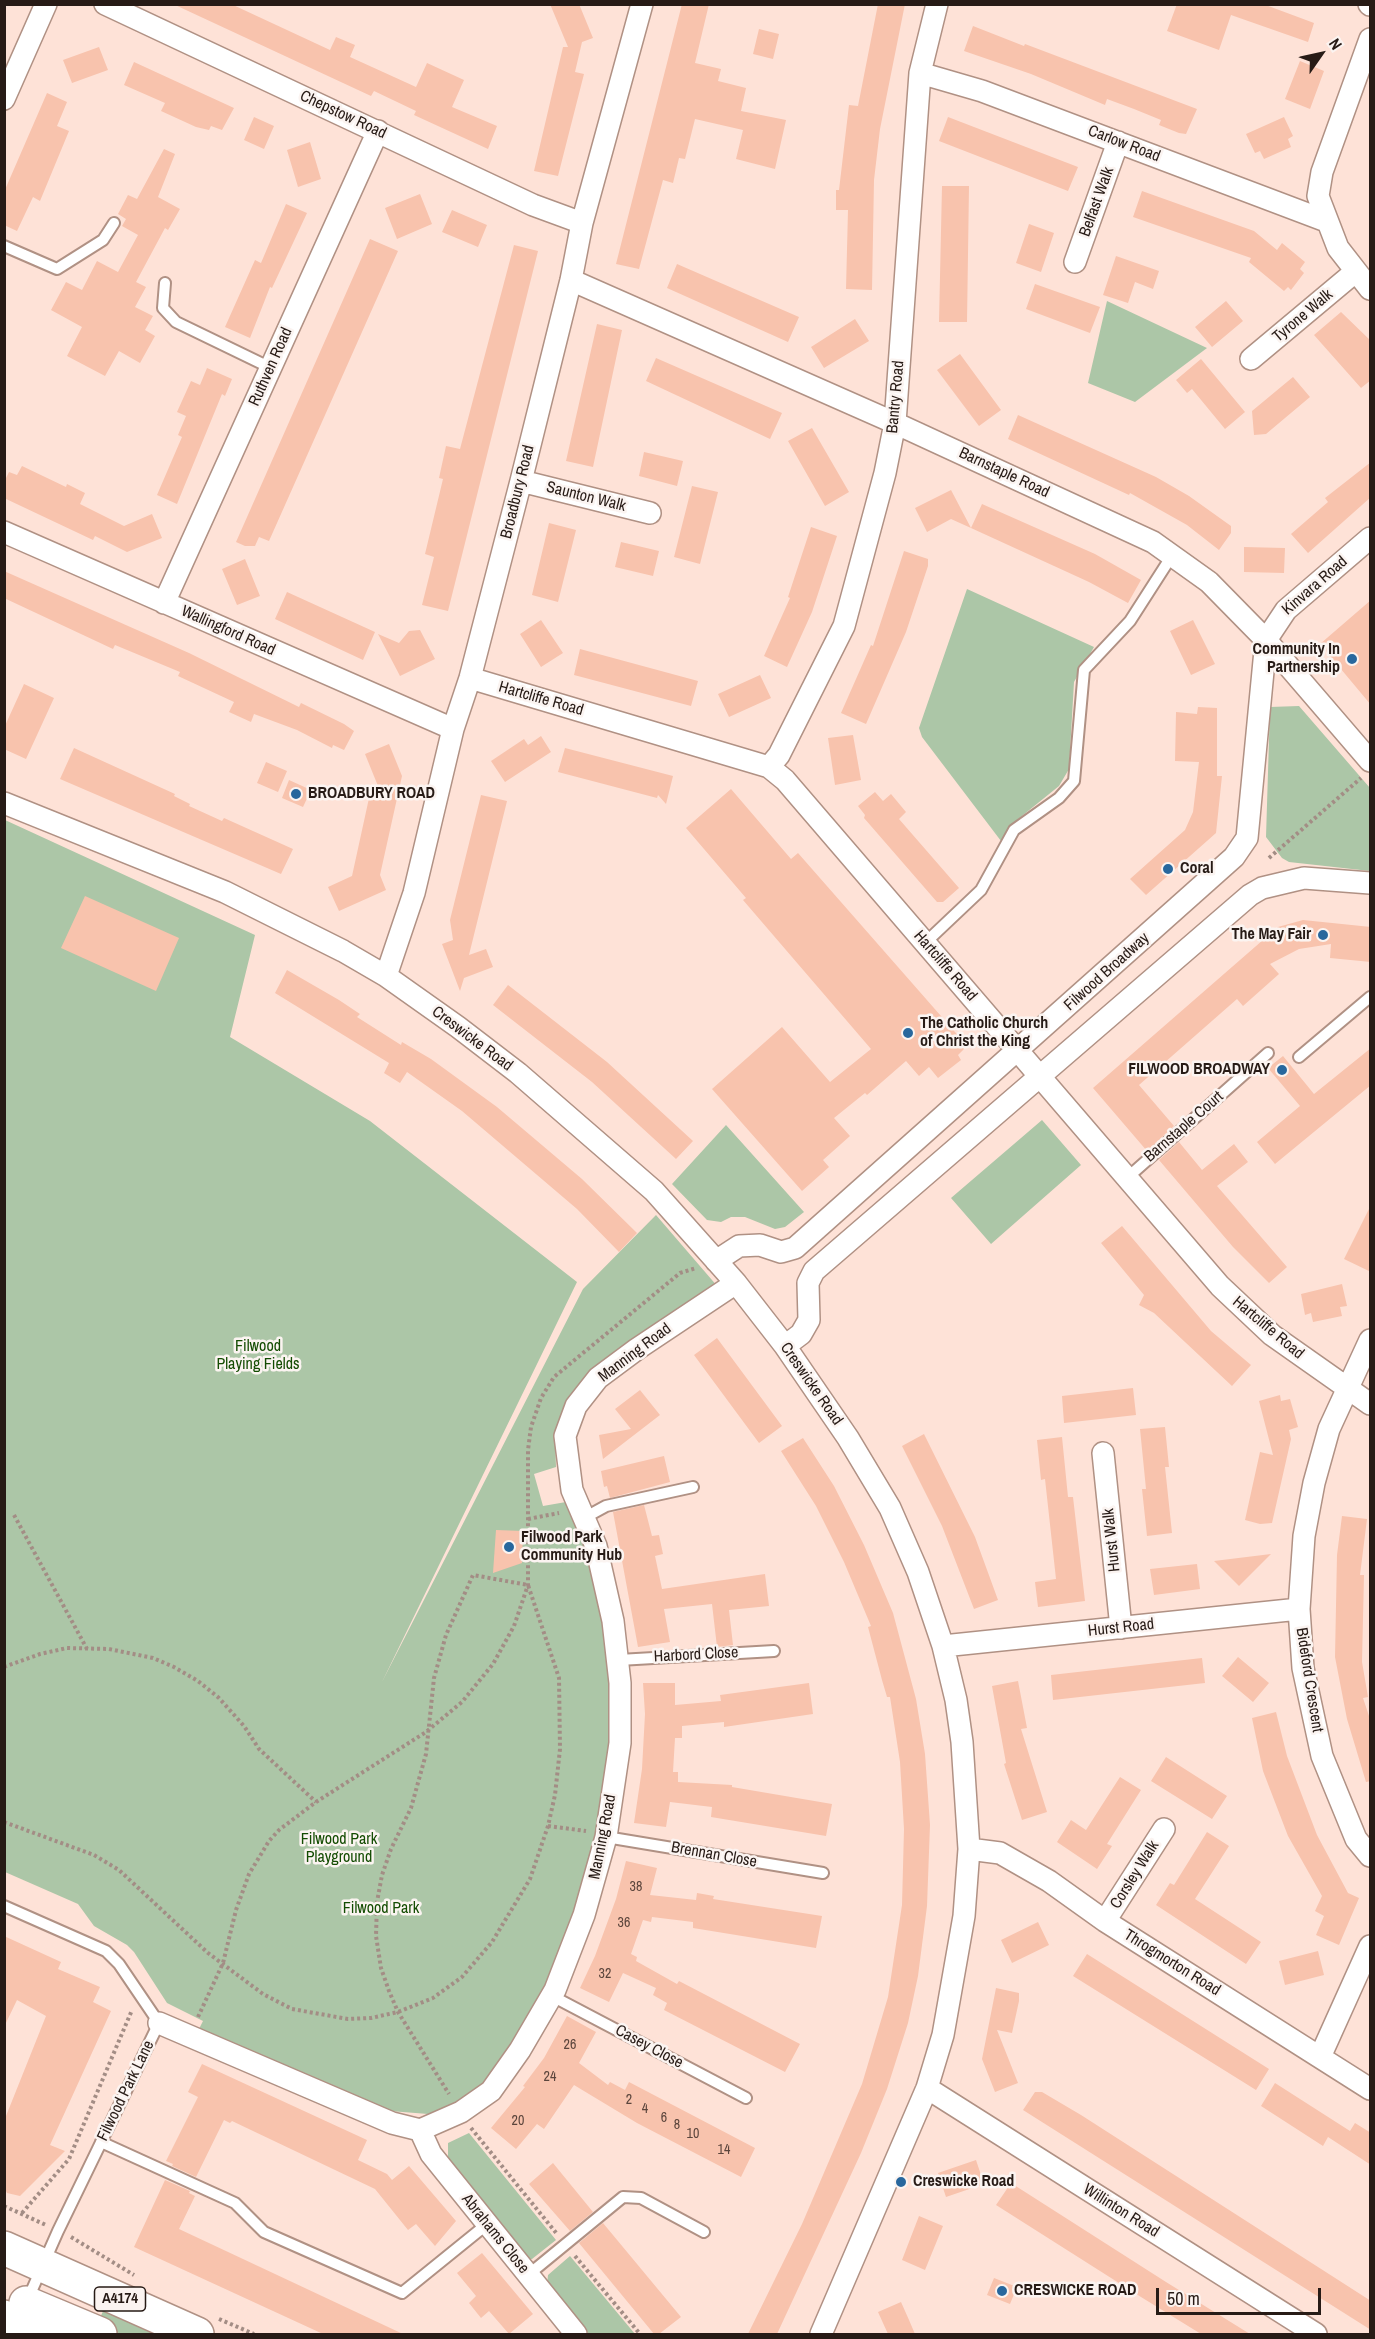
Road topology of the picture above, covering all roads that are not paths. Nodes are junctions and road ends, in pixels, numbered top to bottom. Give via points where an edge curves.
1 (46, 4) edge
2 (105, 4) edge
3 (642, 4) edge
4 (937, 4) edge
5 (1371, 39) edge
6 (920, 73) junction
7 (4, 99) edge
8 (378, 131) junction
9 (1118, 142) junction
10 (1326, 221) junction
11 (114, 223) dead end
12 (582, 223) junction
13 (4, 246) edge
14 (1075, 262) dead end
15 (1355, 272) junction
16 (571, 280) junction
17 (165, 283) dead end
18 (1371, 290) edge
19 (1251, 359) dead end
20 (271, 368) junction
21 (895, 423) junction
22 (521, 481) junction
23 (650, 513) dead end
24 (4, 532) edge
25 (1371, 538) edge
26 (1173, 554) junction
27 (164, 603) junction
28 (1266, 640) junction
29 (470, 678) junction
30 (453, 729) junction
31 (769, 766) junction
32 (1366, 769) edge
33 (4, 803) edge
34 (1371, 883) edge
35 (925, 943) junction
36 (386, 976) junction
37 (1371, 997) edge
38 (1018, 1052) junction
39 (1268, 1053) dead end
40 (1299, 1057) dead end
41 (1041, 1077) junction
42 (1127, 1178) junction
43 (716, 1261) junction
44 (736, 1283) junction
45 (1371, 1340) edge
46 (785, 1346) junction
47 (1347, 1390) junction
48 (1371, 1404) edge
49 (1103, 1453) dead end
50 (693, 1486) dead end
51 (582, 1514) junction
52 (1299, 1609) junction
53 (1121, 1628) junction
54 (943, 1646) junction
55 (774, 1650) dead end
56 (619, 1660) junction
57 (1164, 1829) dead end
58 (606, 1837) junction
59 (969, 1849) junction
60 (1371, 1856) edge
61 (823, 1873) dead end
62 (4, 1906) edge
63 (1106, 1921) junction
64 (1371, 1946) edge
65 (552, 1996) junction
66 (159, 2023) junction
67 (1320, 2057) junction
68 (927, 2088) junction
69 (1371, 2089) edge
70 (746, 2098) dead end
71 (420, 2130) junction
72 (101, 2142) junction
73 (486, 2225) junction
74 (704, 2232) dead end
75 (4, 2248) edge
76 (42, 2265) junction
77 (528, 2275) junction
78 (22, 2319) edge
79 (573, 2333) edge
80 (100, 2334) edge
81 (197, 2334) edge
82 (821, 2334) edge
83 (1316, 2334) edge

1 - 7 street
2 - 8 street, Chepstow Road
3 - 12 street, Broadbury Road
4 - 6 street, Bantry Road
5 - 10 street via 1322,172 1318,196
6 - 9 street, Carlow Road via 982,91
6 - 21 street, Bantry Road
8 - 12 street, Chepstow Road via 533,205
8 - 20 street, Ruthven Road
9 - 10 street, Carlow Road
9 - 14 street, Belfast Walk
10 - 15 street
11 - 13 lane via 103,240 57,269
12 - 16 street, Broadbury Road
15 - 18 street
15 - 19 street, Tyrone Walk
16 - 21 street, Barnstaple Road
16 - 22 street, Broadbury Road
17 - 20 lane via 163,308 176,322
20 - 27 street, Ruthven Road
21 - 26 street, Barnstaple Road
21 - 31 street, Bantry Road via 844,626 779,755
22 - 23 street, Saunton Walk
22 - 29 street, Broadbury Road
24 - 27 street, Wallingford Road
25 - 28 street, Kinvara Road via 1286,610
26 - 28 street, Barnstaple Road via 1209,582
26 - 35 lane via 1130,621 1085,667 1074,781 1059,798 1016,828 981,890
27 - 30 street, Wallingford Road
28 - 32 street, Barnstaple Road
28 - 38 street, Filwood Broadway via 1247,838 1241,848
29 - 30 street, Broadbury Road
29 - 31 street, Hartcliffe Road
30 - 36 street, Broadbury Road via 414,892
31 - 35 street, Hartcliffe Road
33 - 36 street, Creswicke Road via 225,892
34 - 41 street via 1304,878 1262,888 1250,895
35 - 38 street, Hartcliffe Road
36 - 43 street, Creswicke Road via 458,1027 572,1119 654,1191
37 - 40 lane
38 - 41 street, Hartcliffe Road
38 - 43 street, Filwood Broadway via 795,1248 781,1252 760,1245 739,1246
39 - 42 lane, Barnstaple Court
41 - 42 street, Hartcliffe Road
41 - 46 street via 814,1270 807,1283 809,1320 801,1334
42 - 47 street, Hartcliffe Road via 1245,1311
43 - 44 street, Creswicke Road
44 - 46 street, Creswicke Road
44 - 51 street, Manning Road via 606,1372 576,1406 565,1436 569,1479
45 - 47 street, Bideford Crescent
46 - 54 street, Creswicke Road via 890,1508 918,1572
47 - 48 street, Hartcliffe Road
47 - 52 street, Bideford Crescent via 1329,1429 1314,1483 1304,1536
49 - 53 street, Hurst Walk
50 - 51 lane
51 - 56 street, Manning Road via 596,1546
52 - 53 street, Hurst Road
52 - 60 street, Bideford Crescent via 1305,1679 1322,1756 1356,1839
53 - 54 street, Hurst Road
54 - 59 street, Creswicke Road via 962,1742
55 - 56 lane, Harbord Close
56 - 58 street, Manning Road via 620,1743
57 - 63 street, Corsley Walk
58 - 61 lane, Brennan Close
58 - 65 street, Manning Road via 591,1896
59 - 63 street, Throgmorton Road via 1000,1853
59 - 68 street, Creswicke Road via 957,1970
62 - 66 lane, Filwood Park Lane via 106,1951
63 - 67 street, Throgmorton Road
64 - 67 street
65 - 70 lane, Casey Close
65 - 71 street, Manning Road via 491,2091 461,2112
66 - 71 street via 392,2123
66 - 72 lane, Filwood Park Lane
67 - 69 street, Throgmorton Road
68 - 82 street, Creswicke Road
68 - 83 street, Willinton Road
71 - 73 street, Abrahams Close via 431,2154
72 - 73 lane via 235,2204 264,2232 402,2293
72 - 76 lane, Filwood Park Lane
73 - 77 street, Abrahams Close
74 - 77 lane via 641,2198 623,2197
75 - 76 highway, A4174
76 - 78 lane, Filwood Park Lane
76 - 81 highway, A4174
77 - 79 street, Abrahams Close
78 - 80 highway

